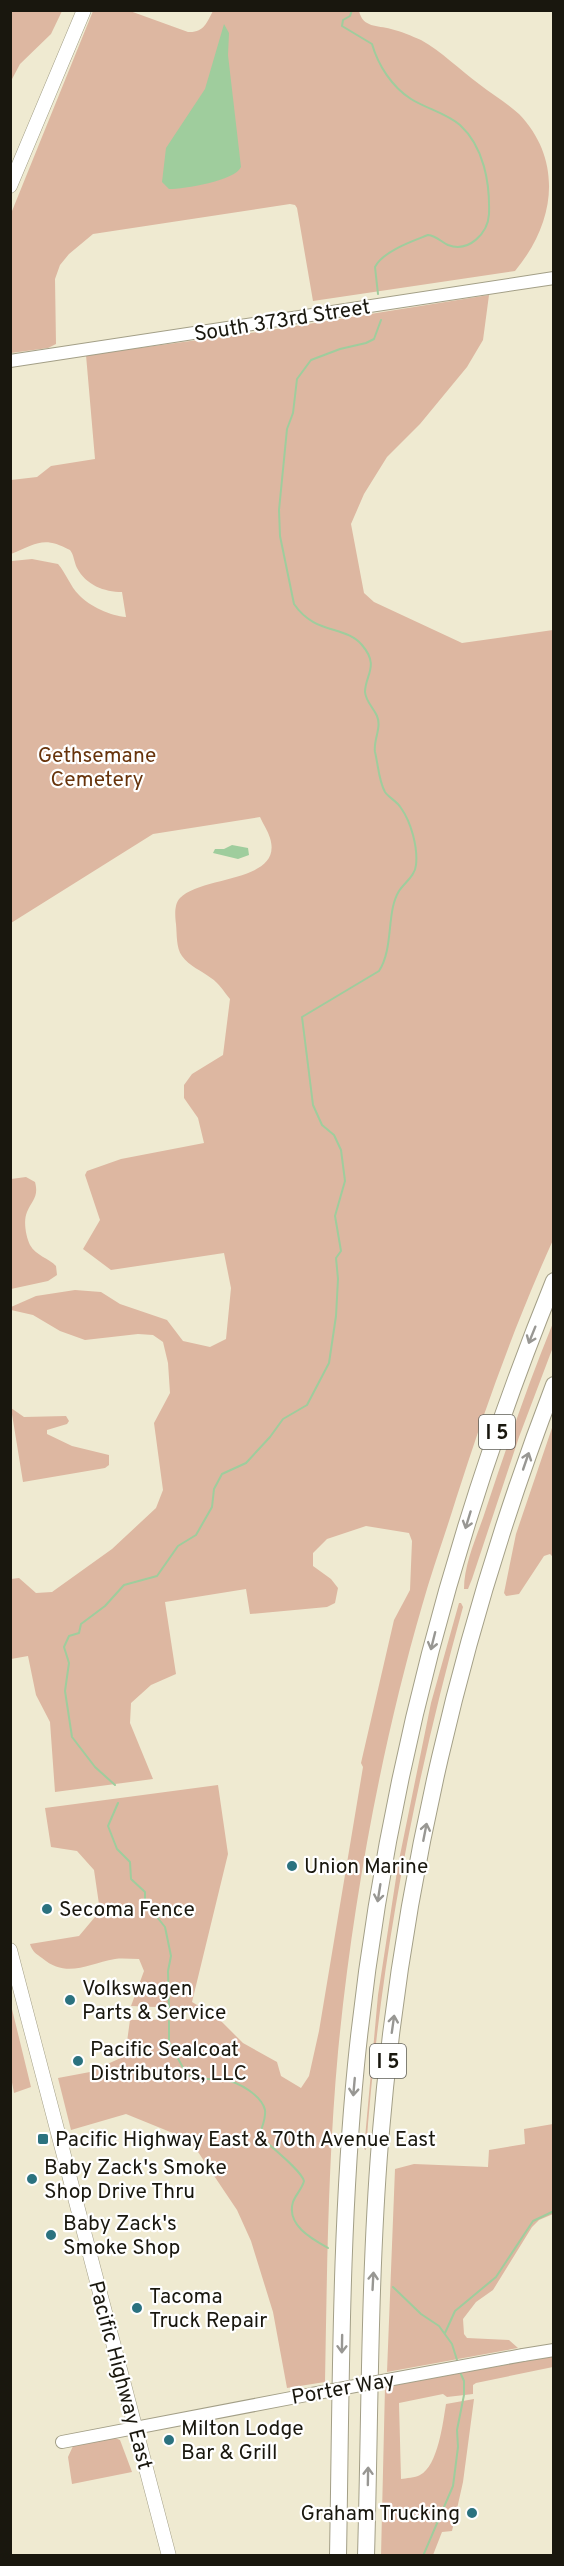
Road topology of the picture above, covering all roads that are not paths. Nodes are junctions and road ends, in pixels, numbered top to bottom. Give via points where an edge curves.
1 (74, 10) edge
2 (84, 10) edge
3 (10, 164) edge
4 (10, 186) edge
5 (554, 278) edge
6 (10, 361) edge
7 (554, 1281) edge
8 (554, 1385) edge
9 (10, 1950) edge
10 (554, 2350) edge
11 (134, 2427) junction
12 (62, 2442) dead end
13 (169, 2556) edge
14 (338, 2556) edge
15 (366, 2556) edge

1 - 3 main road
2 - 4 main road
5 - 6 street, South 373rd Street
7 -> 14 highway, I 5 via 481,1478 448,1584 403,1761 378,1892 350,2137
15 -> 8 highway, I 5 via 380,2143 413,1889 439,1760 480,1601
9 - 11 main road, Pacific Highway East
10 - 11 street, Porter Way, bridge
11 - 12 street, Porter Way
11 - 13 main road, Pacific Highway East

